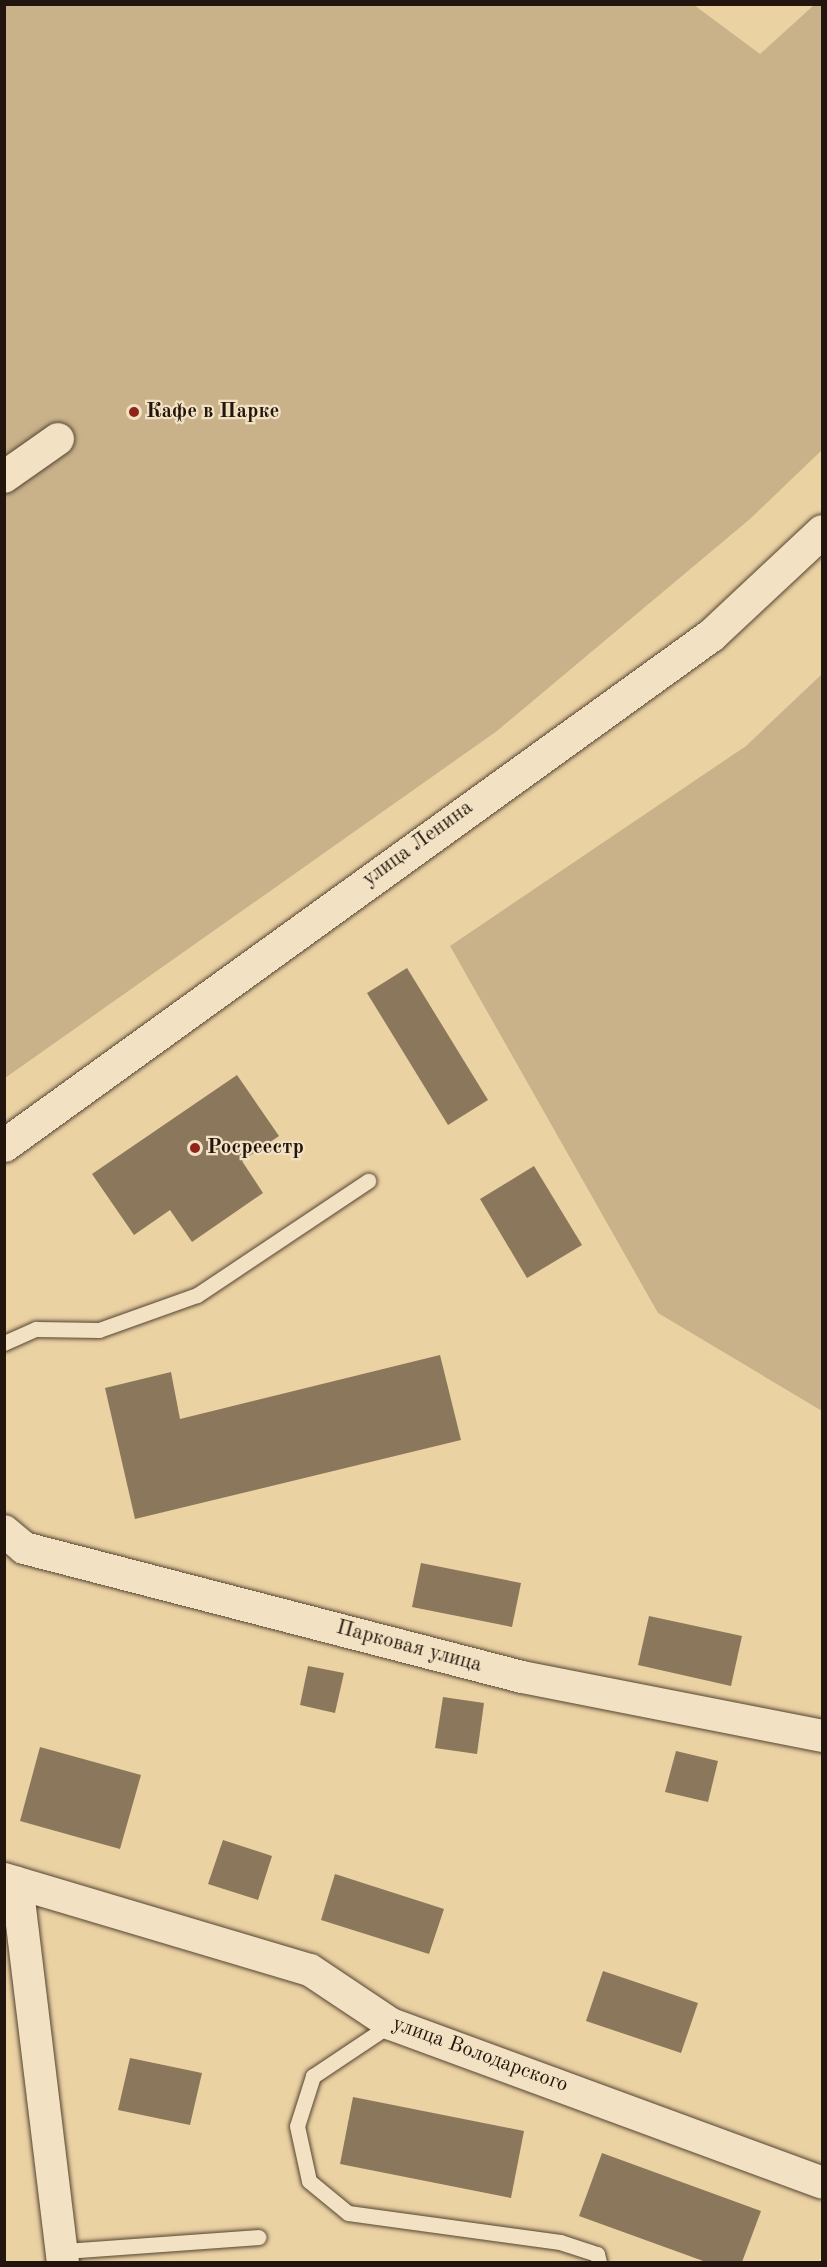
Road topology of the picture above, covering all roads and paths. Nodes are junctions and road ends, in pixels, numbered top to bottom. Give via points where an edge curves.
1 (58, 439) dead end
2 (4, 477) edge
3 (822, 531) edge
4 (4, 1145) edge
5 (368, 1180) dead end
6 (4, 1343) edge
7 (4, 1531) edge
8 (822, 1736) edge
9 (10, 1881) edge
10 (391, 2024) junction
11 (822, 2183) edge
12 (258, 2237) dead end
13 (64, 2257) edge
14 (599, 2262) edge

1 - 2 street
3 - 4 main road, улица Ленина via 711,635
5 - 6 lane via 196,1295 99,1330 36,1329
7 - 8 street, Парковая улица via 24,1548 522,1677
9 - 10 street, улица Володарского via 310,1970
9 - 13 street
10 - 11 street, улица Володарского
10 - 14 lane via 313,2076 297,2126 309,2181 348,2213 560,2242 597,2254
12 - 13 lane

